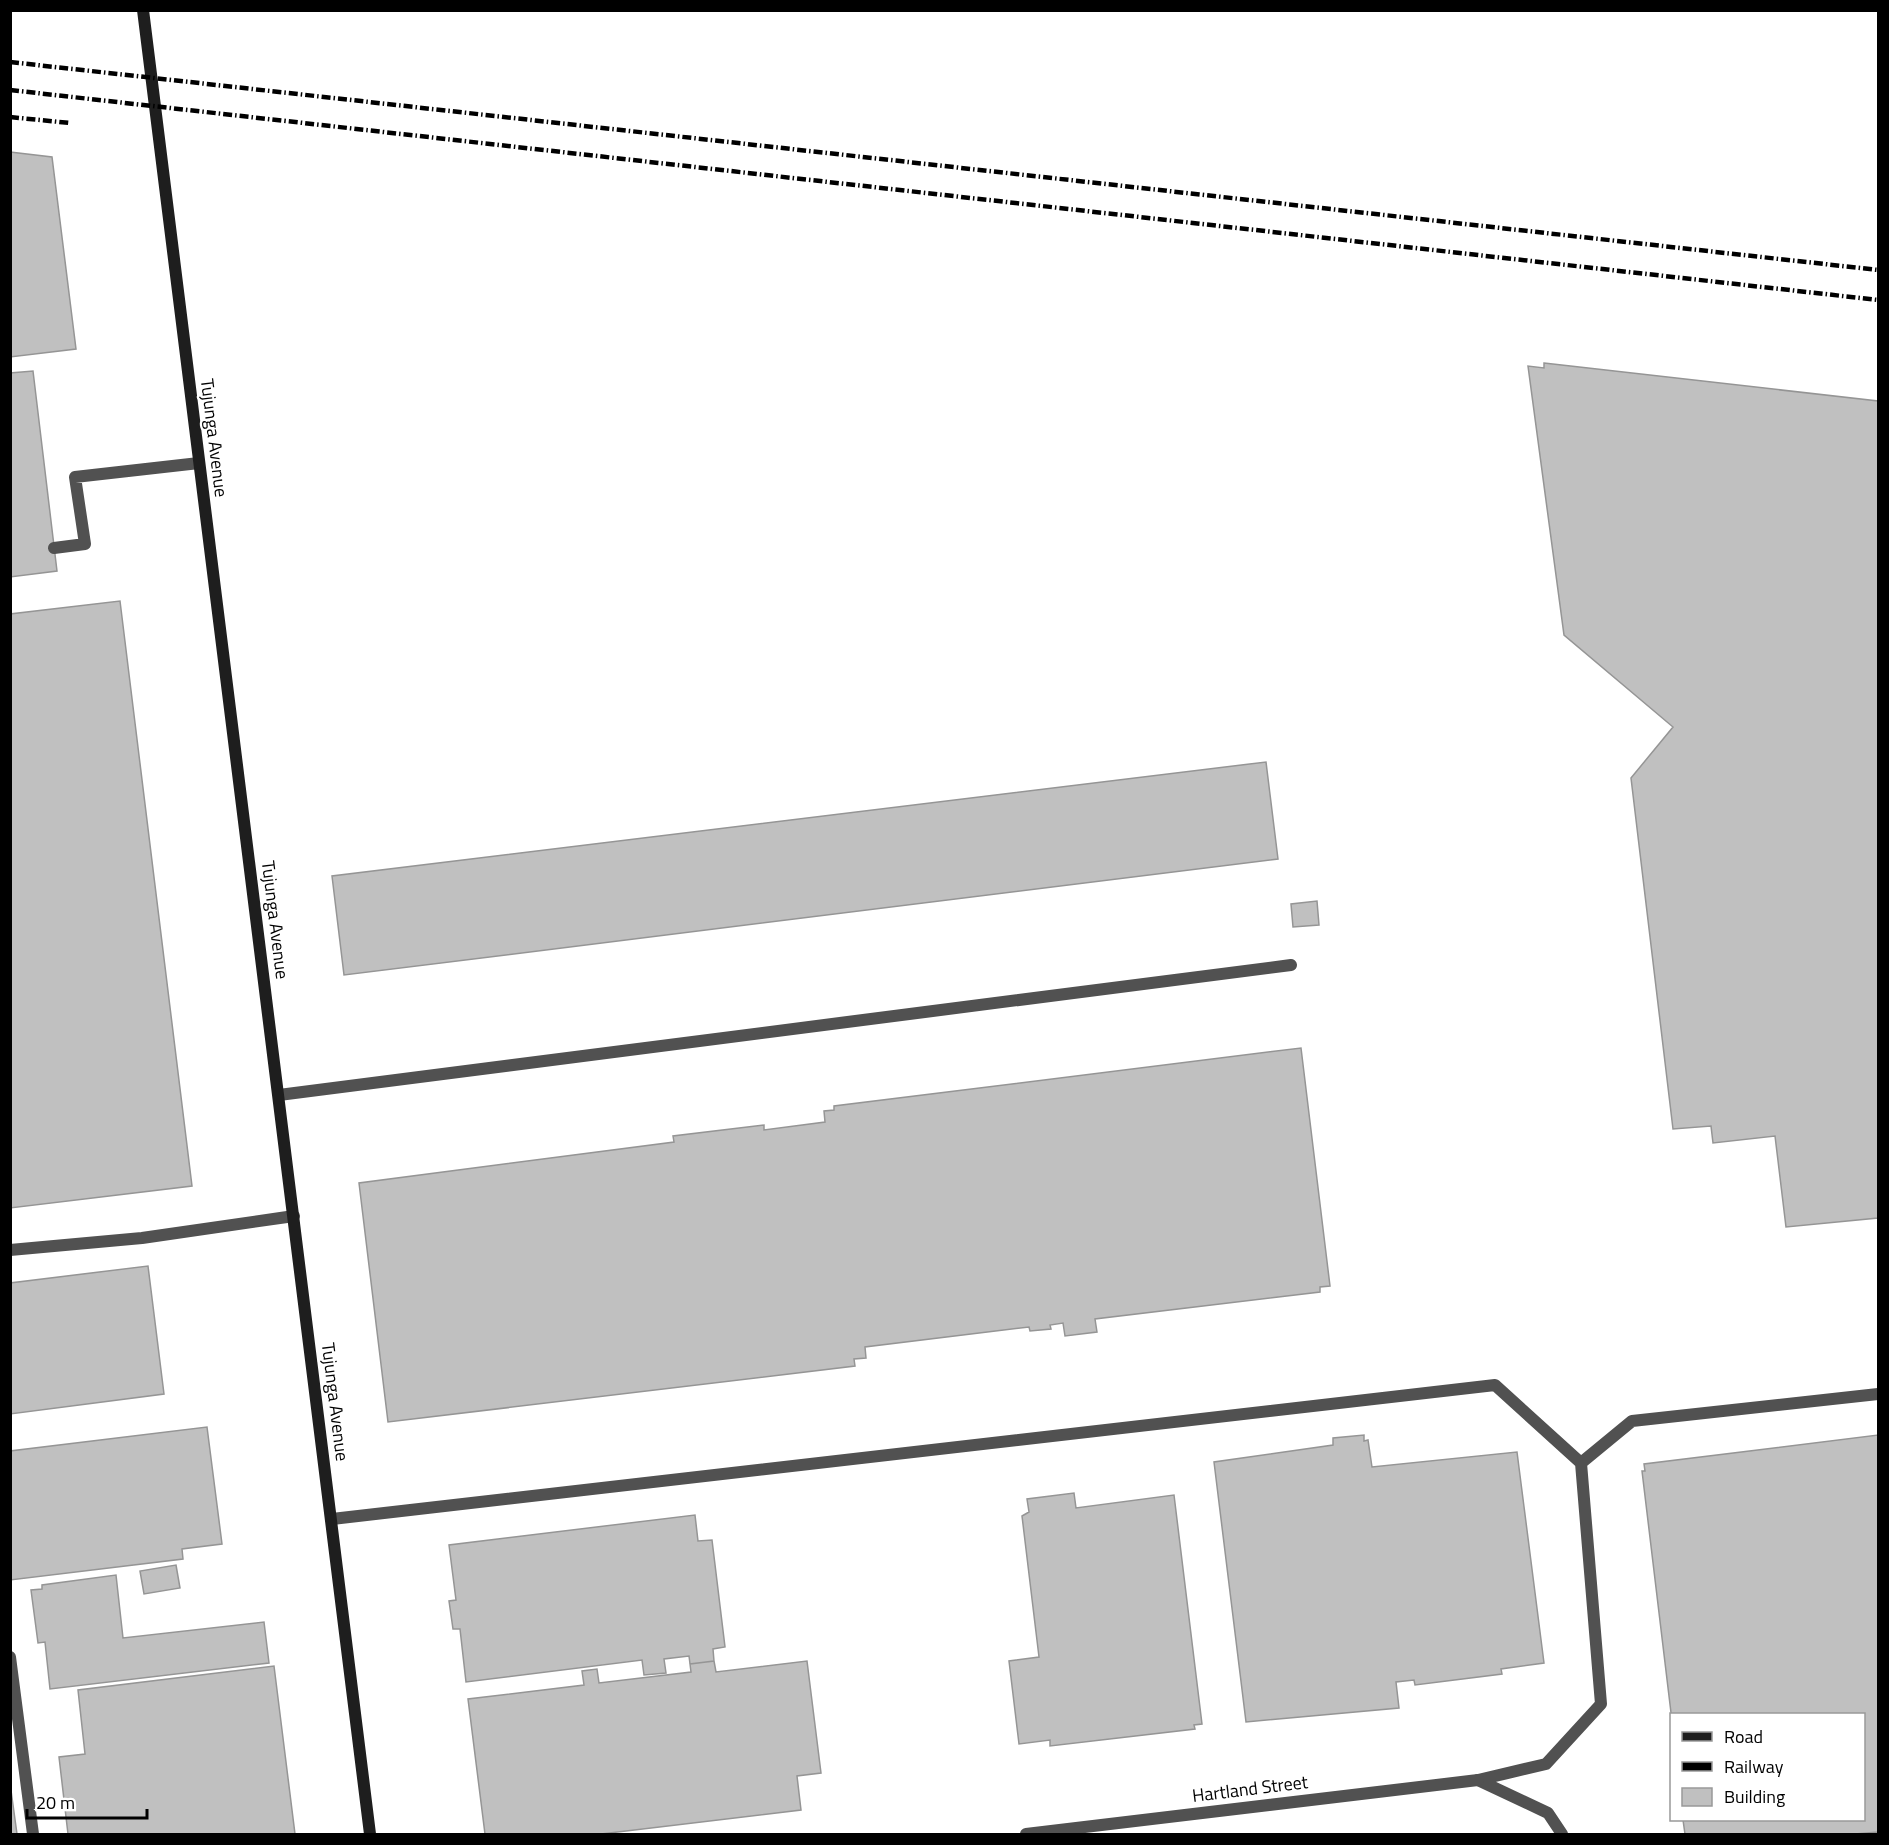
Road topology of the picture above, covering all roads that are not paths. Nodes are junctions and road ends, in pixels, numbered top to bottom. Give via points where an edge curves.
1 (143, 10) edge
2 (199, 463) junction
3 (54, 548) dead end
4 (1291, 965) dead end
5 (279, 1095) junction
6 (294, 1216) junction
7 (10, 1250) edge
8 (1878, 1394) edge
9 (1581, 1463) junction
10 (332, 1520) junction
11 (10, 1657) edge
12 (1478, 1779) junction
13 (33, 1834) edge
14 (370, 1834) edge
15 (1026, 1834) edge
16 (1562, 1834) edge

1 - 2 street, Tujunga Avenue
2 - 3 street via 75,477 85,544
2 - 5 street, Tujunga Avenue
4 - 5 street
5 - 6 street, Tujunga Avenue
6 - 7 street via 142,1238
6 - 10 street, Tujunga Avenue
8 - 9 street via 1632,1421
9 - 10 street via 1495,1385
9 - 12 street, Hartland Street via 1601,1704 1546,1764
10 - 14 street, Tujunga Avenue
11 - 13 street
12 - 15 street, Hartland Street
12 - 16 street via 1548,1813

